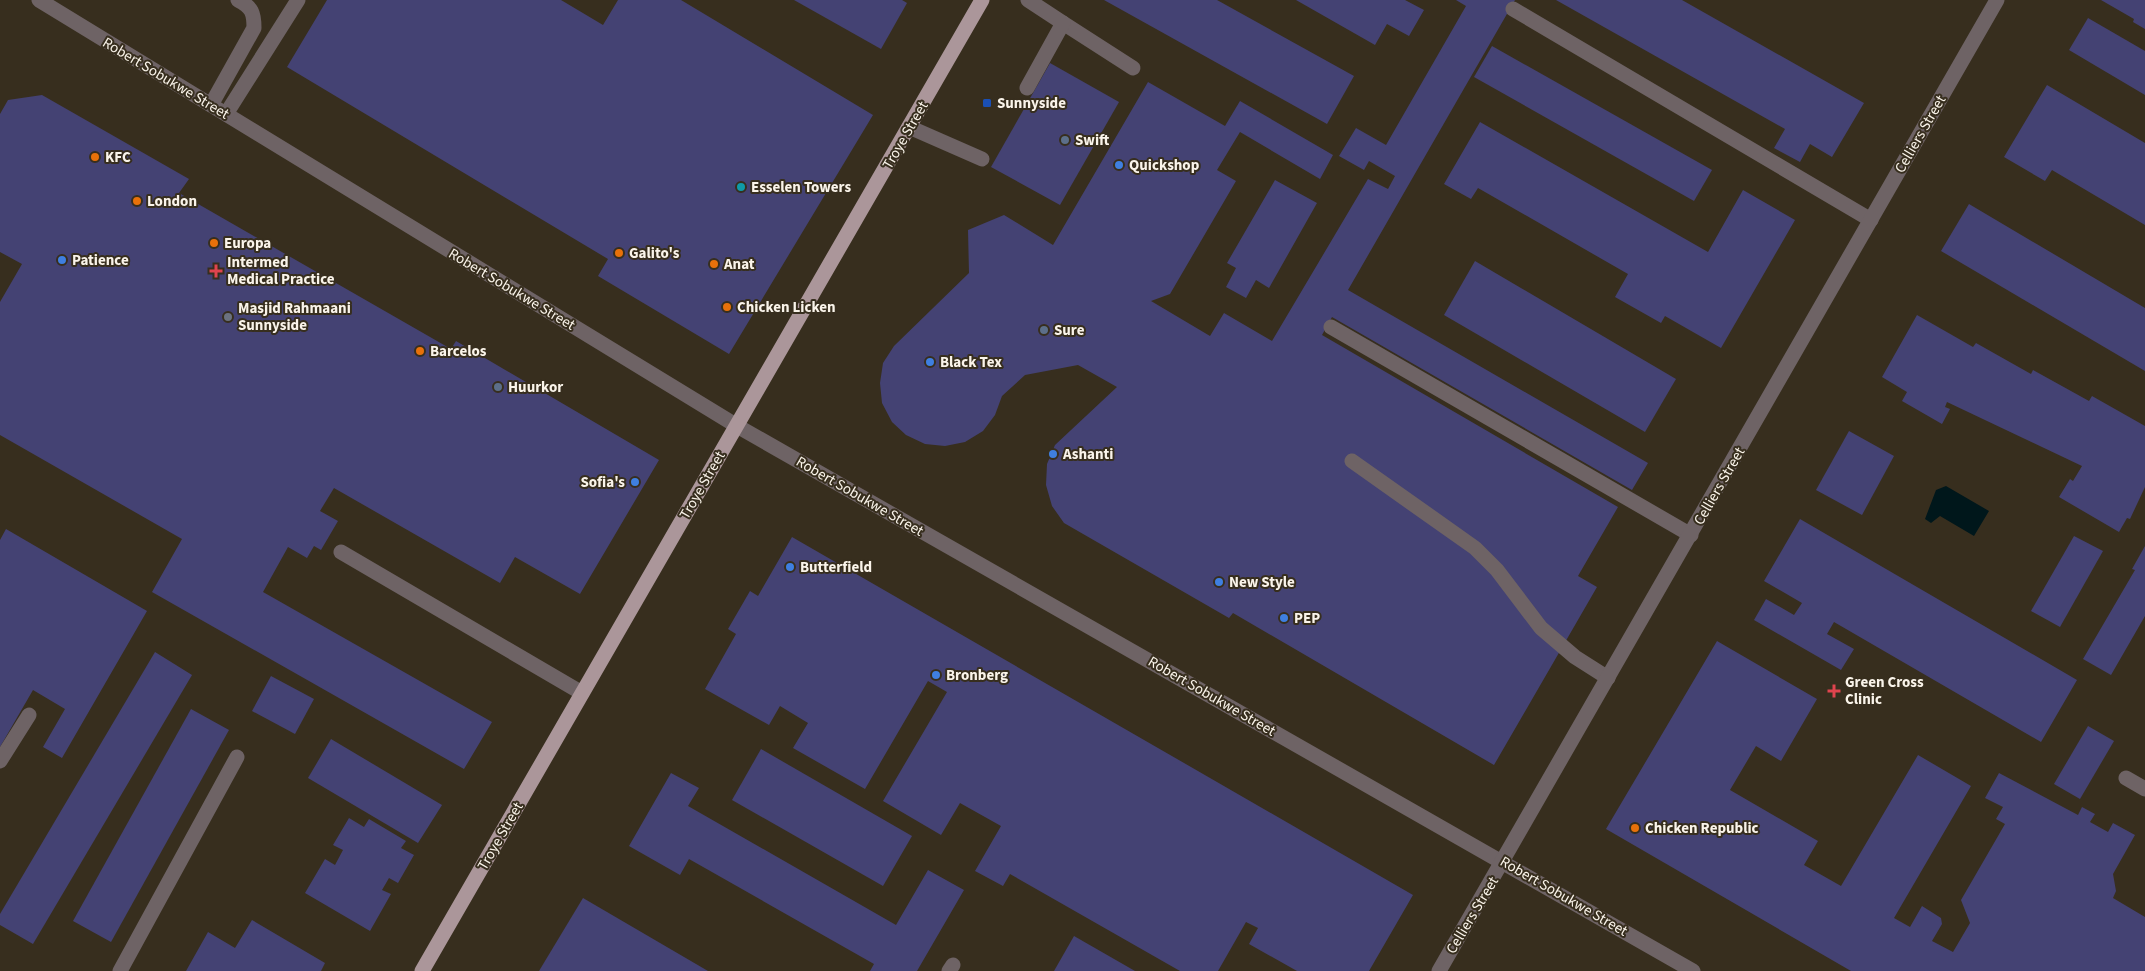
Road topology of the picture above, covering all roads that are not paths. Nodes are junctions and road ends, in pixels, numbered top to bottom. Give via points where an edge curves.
1 (39, 0) edge
2 (238, 0) edge
3 (298, 0) edge
4 (982, 0) edge
5 (1028, 0) edge
6 (1997, 0) edge
7 (1513, 9) dead end
8 (1062, 23) junction
9 (1133, 68) dead end
10 (1027, 88) dead end
11 (211, 105) junction
12 (226, 114) junction
13 (909, 127) junction
14 (982, 159) dead end
15 (1871, 220) junction
16 (1331, 327) dead end
17 (737, 426) junction
18 (1352, 461) dead end
19 (1690, 535) junction
20 (341, 552) dead end
21 (1608, 678) junction
22 (582, 693) junction
23 (28, 714) dead end
24 (237, 757) dead end
25 (0, 761) edge
26 (2126, 778) dead end
27 (2145, 789) edge
28 (1504, 861) junction
29 (120, 971) edge
30 (422, 971) edge
31 (1439, 971) edge
32 (1693, 971) edge

1 - 11 street, Robert Sobukwe Street
2 - 11 street via 246,4 254,15 254,28
3 - 12 street
4 - 13 main road, Troye Street
5 - 8 street
6 - 15 street, Celliers Street
7 - 15 street
8 - 9 street
8 - 10 street
11 - 12 street, Robert Sobukwe Street
12 - 17 street, Robert Sobukwe Street
13 - 14 street
13 - 17 main road, Troye Street
15 - 19 street, Celliers Street
16 - 19 street
17 - 22 main road, Troye Street
17 - 28 street, Robert Sobukwe Street
18 - 21 street via 1475,548 1497,570 1541,628 1575,657
19 - 21 street, Celliers Street
20 - 22 street
21 - 28 street, Celliers Street
22 - 30 main road, Troye Street
23 - 25 street
24 - 29 street
26 - 27 street
28 - 31 street, Celliers Street
28 - 32 street, Robert Sobukwe Street

